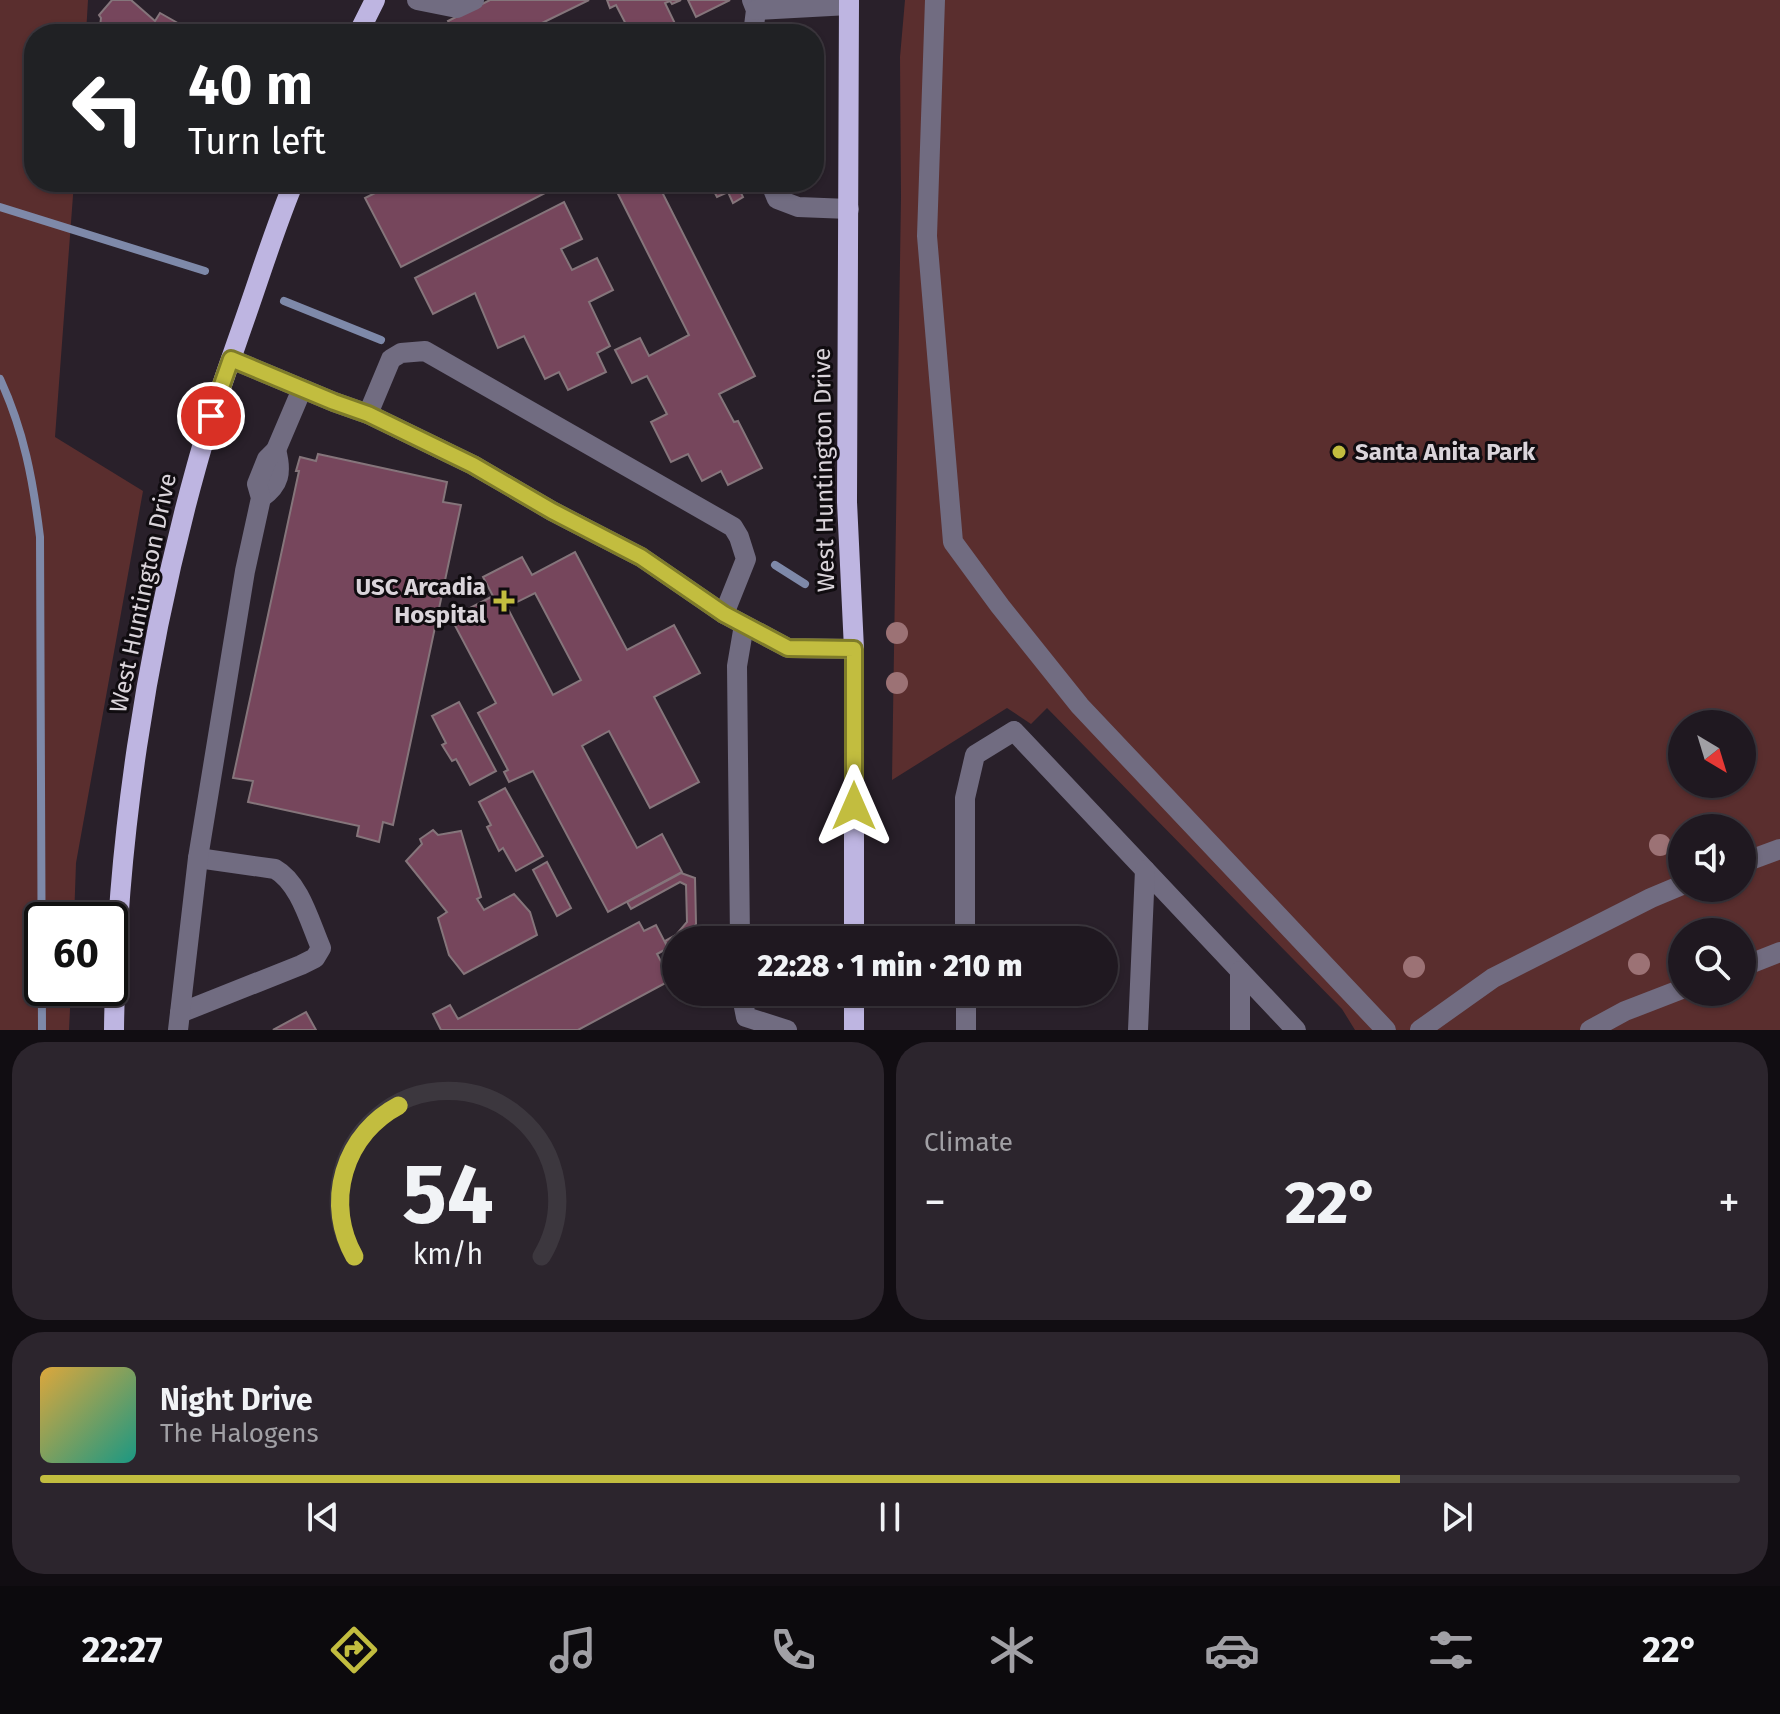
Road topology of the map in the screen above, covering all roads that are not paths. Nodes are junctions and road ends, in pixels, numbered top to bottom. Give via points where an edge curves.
1 (375, 0) edge
2 (417, 0) edge
3 (474, 0) edge
4 (935, 0) edge
5 (849, 3) edge
6 (754, 5) edge
7 (363, 24) edge
8 (290, 192) edge
9 (774, 192) edge
10 (849, 209) junction
11 (231, 359) junction
12 (302, 389) junction
13 (368, 414) junction
14 (724, 614) junction
15 (744, 625) junction
16 (854, 649) junction
17 (1780, 849) edge
18 (198, 858) junction
19 (1756, 858) edge
20 (1145, 870) junction
21 (1668, 891) edge
22 (740, 926) edge
23 (854, 926) edge
24 (965, 926) edge
25 (1780, 952) edge
26 (1756, 961) edge
27 (1240, 971) junction
28 (1668, 994) edge
29 (744, 1006) edge
30 (854, 1006) edge
31 (966, 1006) edge
32 (179, 1022) edge
33 (114, 1030) edge
34 (787, 1030) edge
35 (854, 1030) edge
36 (966, 1030) edge
37 (1138, 1030) edge
38 (1240, 1030) edge
39 (1296, 1030) edge
40 (1386, 1030) edge
41 (1420, 1030) edge
42 (1590, 1030) edge

1 - 7 main road
2 - 3 lane via 457,8
4 - 40 lane via 927,236 953,542 1080,706
5 - 6 lane
5 - 10 main road, West Huntington Drive
8 - 11 main road, West Huntington Drive
9 - 10 lane via 777,199 798,207
10 - 16 main road, West Huntington Drive via 847,502
11 - 12 lane
11 - 33 main road, West Huntington Drive via 182,521 151,669 121,887
12 - 13 lane
12 - 18 lane via 276,450 280,466 274,489 261,498
13 - 14 lane via 641,557
13 - 14 lane via 391,359 425,351 733,527 746,559
14 - 15 lane
15 - 16 lane via 788,648
15 - 22 lane via 737,666
16 - 23 main road, West Huntington Drive
17 - 19 lane
18 - 32 lane
18 - 32 lane via 284,874 321,948 315,958
20 - 24 lane via 1014,731 975,755 965,798
20 - 27 lane
20 - 37 lane
21 - 41 lane via 1493,978
25 - 26 lane
27 - 38 lane
27 - 39 lane
28 - 42 lane
29 - 34 lane via 746,1017
30 - 35 main road
31 - 36 lane

